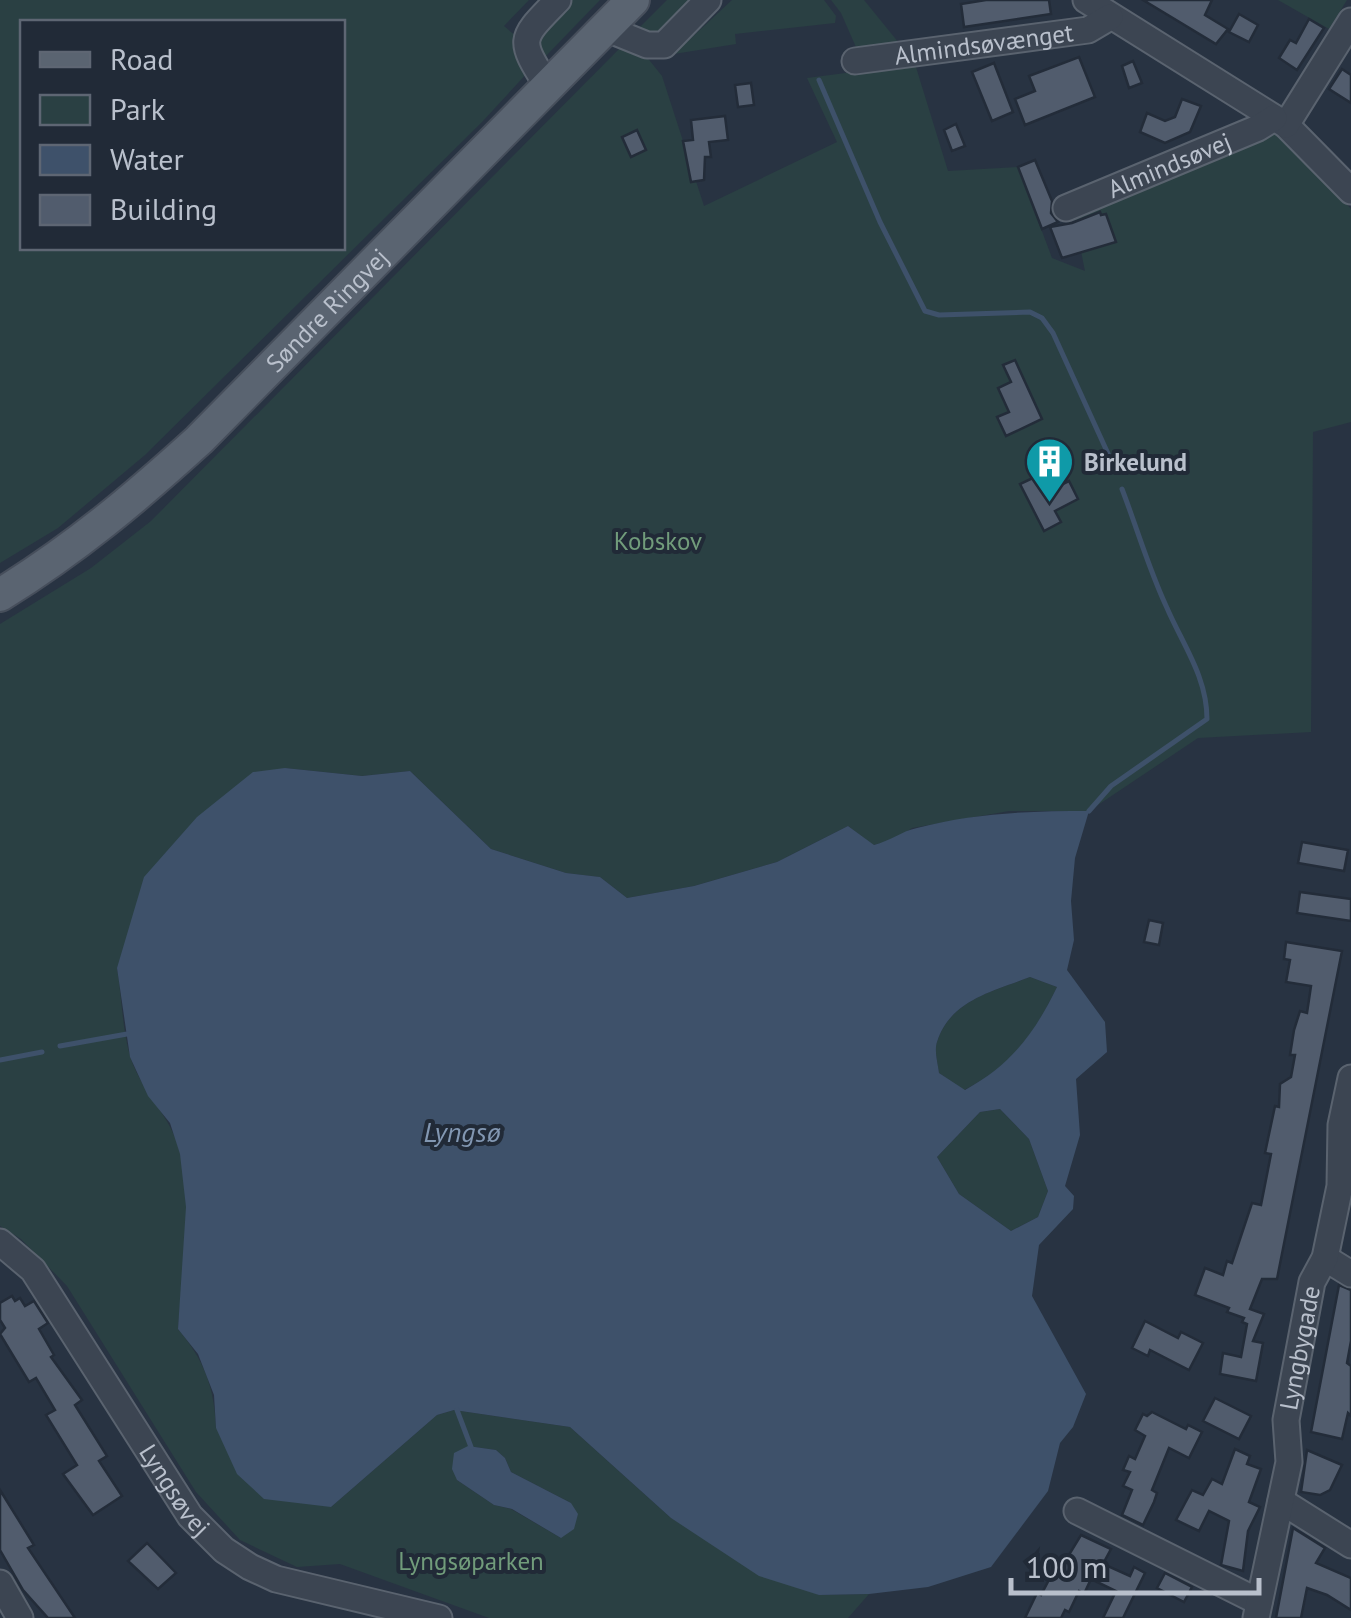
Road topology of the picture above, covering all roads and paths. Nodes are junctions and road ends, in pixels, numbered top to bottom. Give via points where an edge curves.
1 (558, 0) edge
2 (633, 0) edge
3 (708, 0) edge
4 (1086, 0) edge
5 (1110, 17) junction
6 (1351, 21) edge
7 (605, 28) junction
8 (855, 61) dead end
9 (548, 85) junction
10 (1280, 122) junction
11 (1351, 191) edge
12 (1066, 208) dead end
13 (0, 594) edge
14 (1351, 1078) edge
15 (0, 1242) edge
16 (1325, 1258) junction
17 (1351, 1274) edge
18 (1281, 1501) junction
19 (1077, 1510) dead end
20 (1351, 1546) edge
21 (0, 1583) edge
22 (1258, 1610) edge
23 (20, 1618) edge
24 (439, 1618) edge

1 - 9 street via 526,39 527,54
2 - 7 main road, Søndre Ringvej
3 - 7 street via 664,45
4 - 5 street, Almindsøvej
5 - 8 street, Almindsøvænget via 1088,30
5 - 10 street, Almindsøvej
6 - 10 street
7 - 9 main road, Søndre Ringvej
9 - 13 main road, Søndre Ringvej via 199,440 100,527
10 - 11 street, Almindsøvej
10 - 12 street, Almindsøvej
14 - 16 street, Lyngbygade
15 - 24 street, Lyngsøvej via 33,1270 207,1536 276,1578
16 - 17 street
16 - 18 street, Lyngbygade via 1312,1282 1286,1420 1289,1462
18 - 20 street
18 - 22 street, Lyngbygade
19 - 22 street
21 - 23 street

